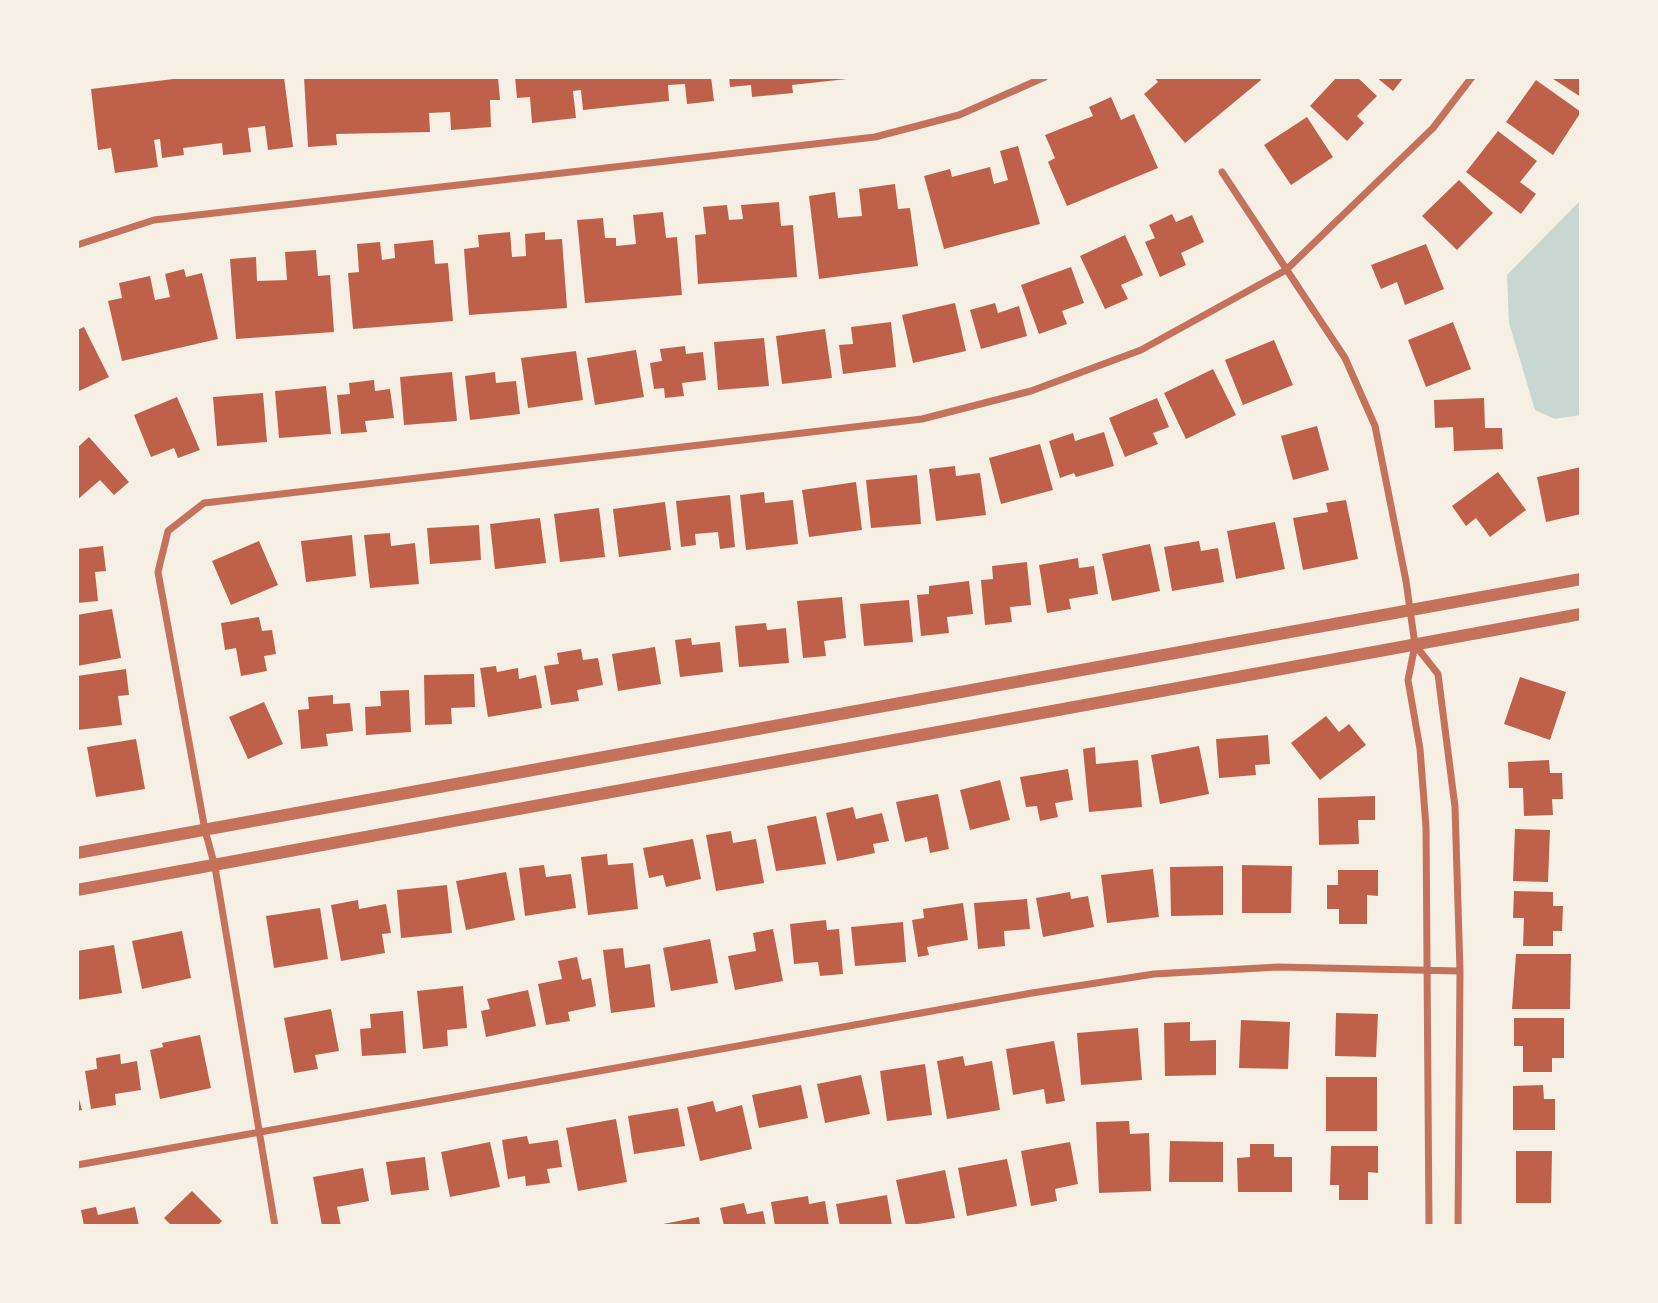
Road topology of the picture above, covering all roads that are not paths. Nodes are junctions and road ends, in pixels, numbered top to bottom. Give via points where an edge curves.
1 (1045, 77) edge
2 (1472, 77) edge
3 (1222, 172) dead end
4 (77, 245) edge
5 (1286, 270) junction
6 (1581, 579) edge
7 (1410, 610) junction
8 (1581, 614) edge
9 (1415, 645) junction
10 (205, 831) junction
11 (77, 853) edge
12 (215, 867) junction
13 (77, 890) edge
14 (1428, 971) junction
15 (1460, 971) junction
16 (258, 1131) junction
17 (77, 1165) edge
18 (275, 1226) edge
19 (1429, 1226) edge
20 (1458, 1226) edge

1 - 4 street via 959,115 875,137 154,220
2 - 5 street via 1433,128
3 - 5 street
5 - 7 street via 1345,358 1375,426
5 - 10 street via 1141,350 1031,391 922,419 204,503 168,531 158,572
6 - 7 street
7 - 9 street
7 - 10 street
8 - 9 street
9 - 12 street
9 - 14 street via 1408,680 1425,814
9 - 15 street via 1438,674 1455,807
10 - 11 street
10 - 12 street
12 - 13 street
12 - 16 street
14 - 15 street
14 - 16 street via 1278,967 1154,974
14 - 19 street
15 - 20 street
16 - 17 street
16 - 18 street

